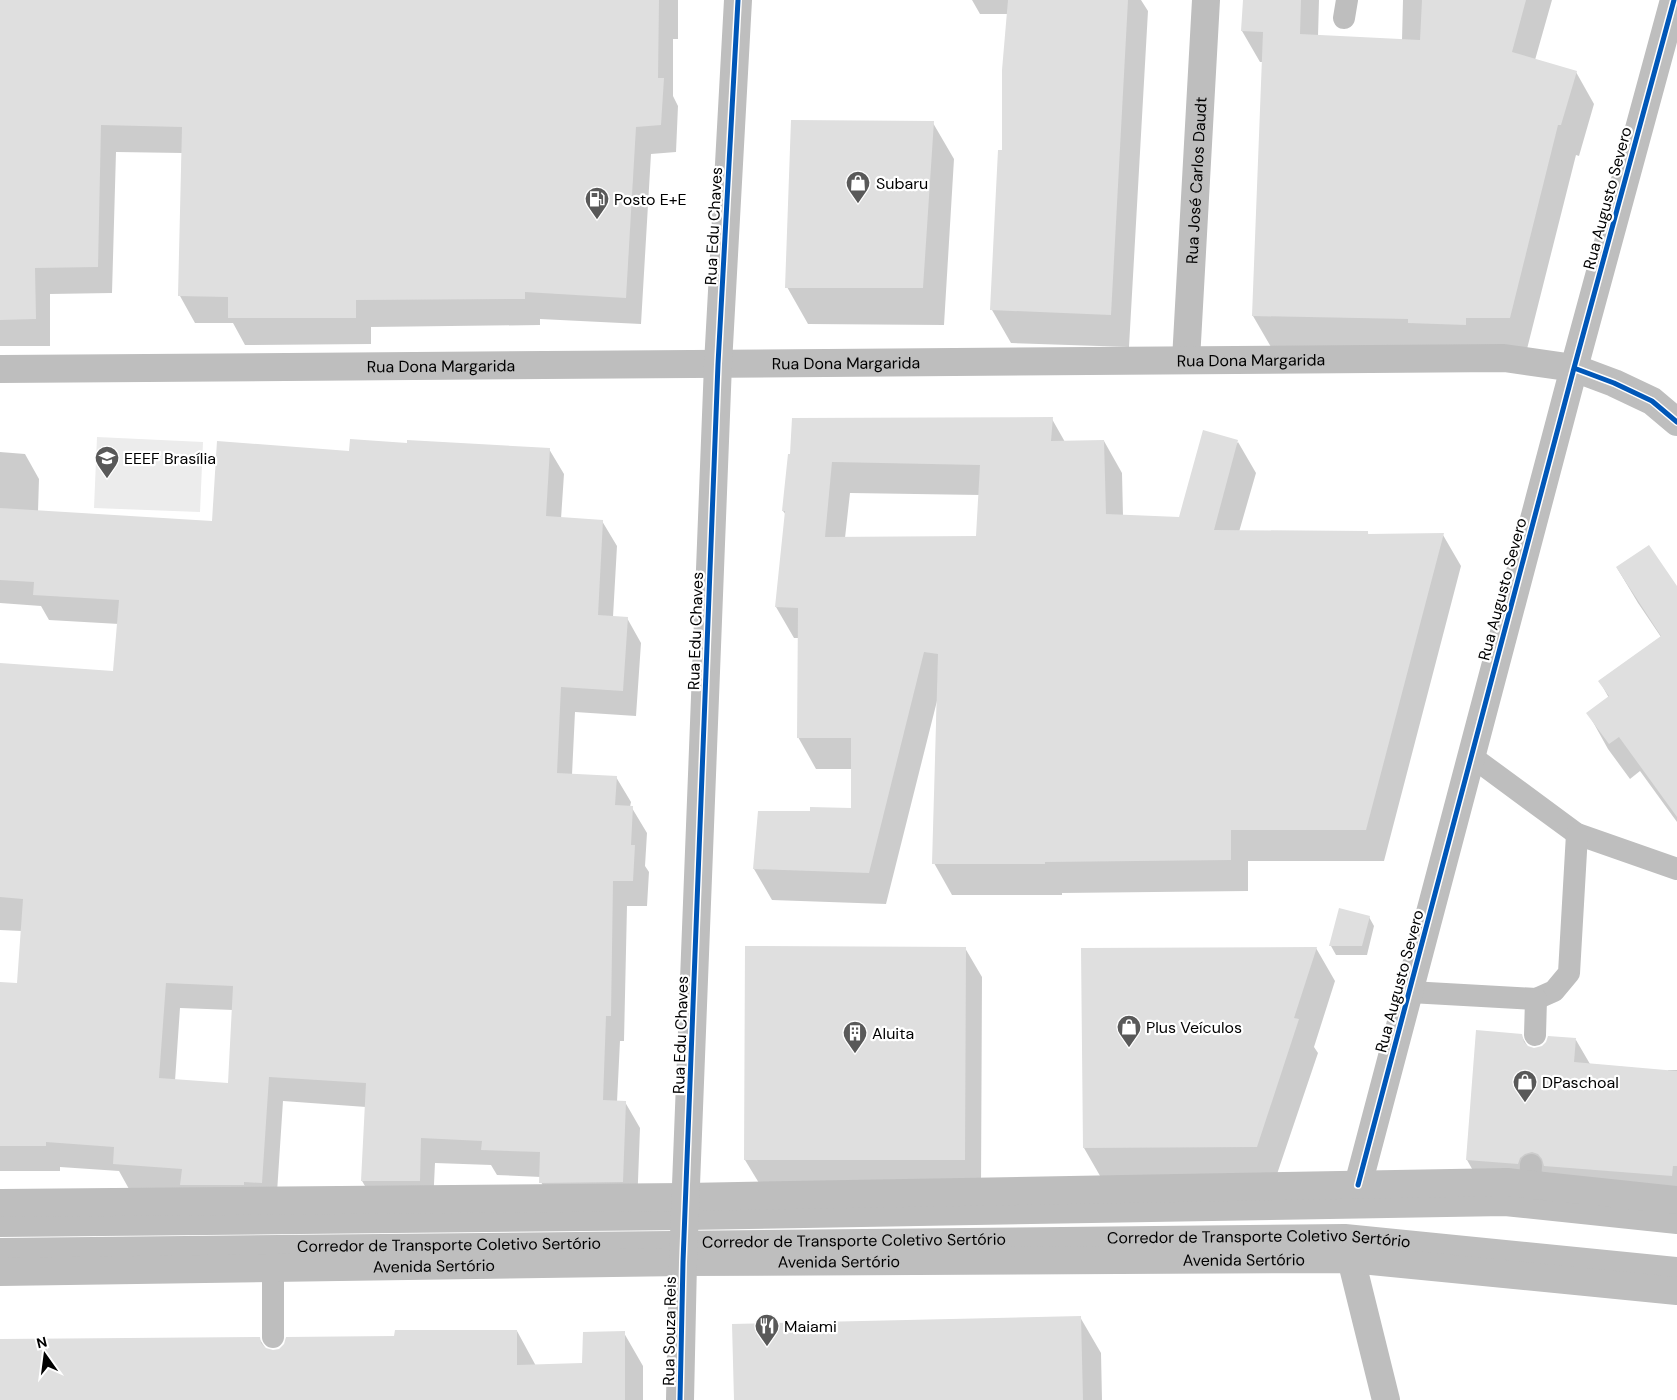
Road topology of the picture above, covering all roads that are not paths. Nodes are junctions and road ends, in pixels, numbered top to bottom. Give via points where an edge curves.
1 (738, 0) edge
2 (1206, 0) edge
3 (1674, 0) edge
4 (1186, 360) junction
5 (718, 364) junction
6 (1574, 368) junction
7 (0, 369) edge
8 (1677, 422) edge
9 (1472, 756) junction
10 (1577, 834) junction
11 (1677, 869) edge
12 (1410, 992) junction
13 (1536, 1000) junction
14 (1535, 1035) dead end
15 (1356, 1196) junction
16 (1677, 1200) edge
17 (0, 1203) edge
18 (1677, 1223) edge
19 (0, 1226) edge
20 (685, 1230) junction
21 (1348, 1247) junction
22 (0, 1249) edge
23 (273, 1268) junction
24 (1677, 1268) edge
25 (0, 1272) edge
26 (1677, 1291) edge
27 (273, 1337) dead end
28 (680, 1400) edge
29 (1386, 1400) edge

1 - 5 main road, Rua Edu Chaves
2 - 4 main road, Rua José Carlos Daudt
3 - 6 main road, Rua Augusto Severo
4 - 5 main road, Rua Dona Margarida
4 - 6 main road, Rua Dona Margarida via 1504,358
5 - 7 main road, Rua Dona Margarida
5 - 20 main road, Rua Edu Chaves
6 - 8 main road, Rua Dona Margarida via 1652,401
6 - 9 main road, Rua Augusto Severo
9 - 10 lane
9 - 12 main road, Rua Augusto Severo
10 - 11 lane
10 - 13 lane via 1569,973 1554,991
12 - 13 lane
12 - 15 main road, Rua Augusto Severo
13 - 14 lane
15 - 16 main road, Avenida Sertório via 1507,1182 1530,1175
15 - 18 lane via 1505,1205
15 - 20 main road, Avenida Sertório
17 - 20 main road, Avenida Sertório
19 - 20 lane, Corredor de Transporte Coletivo Sertório
20 - 21 main road, Avenida Sertório
20 - 22 lane, Corredor de Transporte Coletivo Sertório
20 - 23 main road, Avenida Sertório
20 - 28 main road, Rua Souza Reis
21 - 24 lane, Corredor de Transporte Coletivo Sertório
21 - 26 main road, Avenida Sertório
21 - 29 main road
23 - 25 main road, Avenida Sertório
23 - 27 lane

